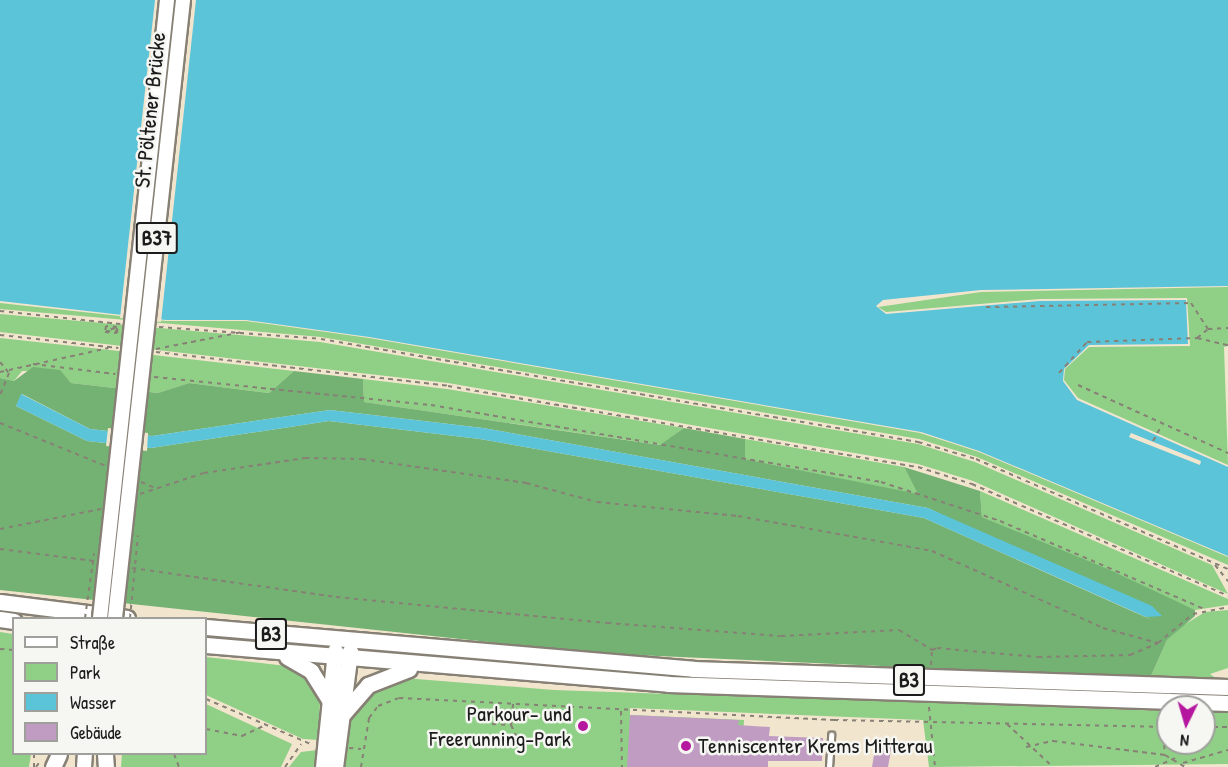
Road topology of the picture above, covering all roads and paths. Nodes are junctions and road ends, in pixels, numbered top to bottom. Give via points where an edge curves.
1 (167, 0) edge
2 (183, 0) edge
3 (986, 307) dead end
4 (0, 311) edge
5 (118, 323) junction
6 (128, 324) dead end
7 (147, 326) dead end
8 (115, 328) dead end
9 (1228, 328) edge
10 (1208, 329) junction
11 (244, 331) junction
12 (0, 335) edge
13 (1197, 338) junction
14 (1228, 345) edge
15 (110, 347) junction
16 (121, 349) dead end
17 (0, 362) edge
18 (33, 364) junction
19 (0, 372) edge
20 (9, 373) junction
21 (1059, 373) dead end
22 (123, 374) dead end
23 (146, 376) dead end
24 (1078, 386) dead end
25 (0, 395) edge
26 (0, 423) edge
27 (1162, 425) junction
28 (1153, 441) dead end
29 (1228, 453) edge
30 (112, 471) junction
31 (134, 478) junction
32 (155, 488) junction
33 (135, 496) dead end
34 (105, 508) dead end
35 (0, 529) edge
36 (0, 549) edge
37 (99, 561) dead end
38 (1213, 562) junction
39 (121, 566) dead end
40 (1228, 569) edge
41 (1228, 581) edge
42 (1228, 596) edge
43 (0, 602) edge
44 (1228, 608) edge
45 (1204, 609) junction
46 (100, 617) edge
47 (116, 617) edge
48 (119, 617) edge
49 (207, 627) edge
50 (343, 641) junction
51 (1158, 643) junction
52 (207, 645) edge
53 (932, 650) junction
54 (278, 653) junction
55 (342, 659) junction
56 (419, 666) junction
57 (930, 672) dead end
58 (1228, 687) edge
59 (207, 699) edge
60 (330, 700) junction
61 (1228, 703) edge
62 (513, 704) junction
63 (929, 707) dead end
64 (621, 711) junction
65 (342, 715) junction
66 (930, 723) junction
67 (492, 724) dead end
68 (1007, 724) junction
69 (511, 725) junction
70 (263, 726) junction
71 (1156, 727) edge
72 (207, 729) edge
73 (831, 735) dead end
74 (301, 744) junction
75 (519, 744) dead end
76 (317, 745) dead end
77 (1026, 747) junction
78 (346, 748) dead end
79 (362, 749) junction
80 (1228, 750) edge
81 (1156, 753) edge
82 (1168, 755) edge
83 (1175, 758) junction
84 (1183, 763) junction
85 (285, 767) edge
86 (323, 767) edge
87 (335, 767) edge
88 (361, 767) edge
89 (622, 767) edge
90 (829, 767) edge
91 (935, 767) edge
92 (1053, 767) edge
93 (1155, 767) edge
94 (1185, 767) edge

1 - 30 main road, St. Pöltener Brücke / B37, bridge
2 - 31 main road, St. Pöltener Brücke / B37, bridge
3 - 10 path via 1191,303
4 - 5 path
5 - 6 path
5 - 8 path via 117,333 105,332 106,326 117,327 116,332 106,331
7 - 11 path
9 - 10 path
10 - 13 path
11 - 38 path via 321,339 930,444
11 - 42 path via 144,351 448,386 918,466 980,488
12 - 15 path
13 - 14 path
13 - 21 path via 1087,342
15 - 16 path
15 - 18 path
17 - 20 path
18 - 20 path
18 - 22 path
19 - 20 path
20 - 25 path
23 - 45 path via 431,405 881,482 1000,521
24 - 27 path
26 - 30 path
27 - 28 path
27 - 29 path
30 - 46 main road, B37, bridge
31 - 32 path
31 - 47 main road, B37, bridge
32 - 33 path
32 - 51 path via 204,473 305,458 362,459 526,483 597,501 749,518 922,548 1012,583 1102,628
34 - 35 path
36 - 37 path
38 - 40 path
38 - 41 path
39 - 53 path via 336,597 607,623 781,636 899,630
43 - 48 highway
44 - 45 path
45 - 51 path
49 - 50 highway, B3
50 - 55 highway
50 - 58 highway, B3 via 787,674
51 - 53 path via 1108,657
52 - 54 highway, B3
53 - 57 path
54 - 55 highway, B3
54 - 60 highway via 311,671
55 - 56 highway, B3
55 - 60 highway
55 - 65 highway
56 - 61 highway, B3 via 807,691
56 - 65 highway via 368,685
59 - 70 path
60 - 86 highway
62 - 64 path
62 - 69 path
62 - 79 path via 388,700 369,717
63 - 66 path
64 - 66 path
64 - 89 path
65 - 87 highway
66 - 68 path
66 - 91 path
67 - 69 path
68 - 71 path
68 - 77 path
69 - 75 path
70 - 72 path via 242,736
70 - 74 path
73 - 90 lane
74 - 76 path
74 - 85 path
77 - 81 path via 1053,741
77 - 92 path
78 - 79 path
79 - 88 path
80 - 84 path
82 - 83 path
83 - 84 path
83 - 93 path
84 - 94 path

